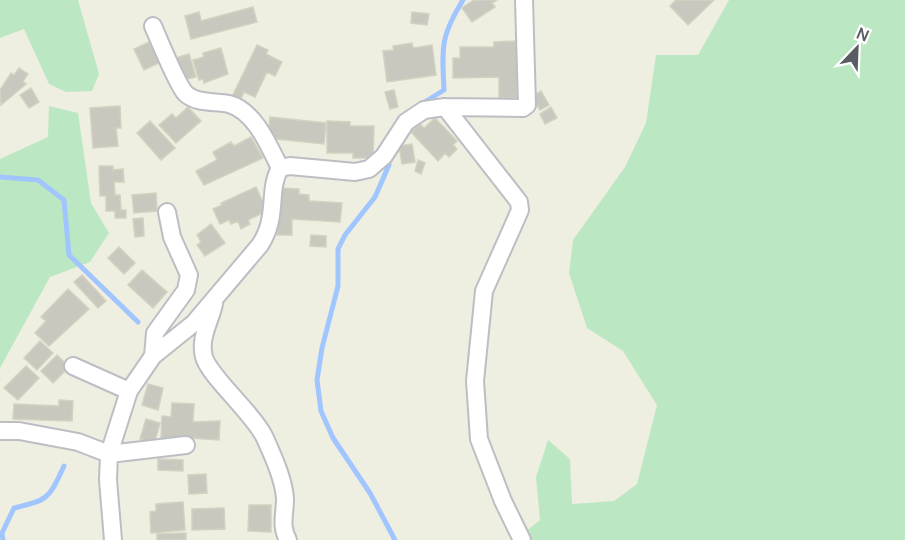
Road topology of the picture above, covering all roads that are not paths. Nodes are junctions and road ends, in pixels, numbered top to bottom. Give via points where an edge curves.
1 (524, 0) edge
2 (153, 26) dead end
3 (445, 107) junction
4 (280, 168) junction
5 (167, 212) dead end
6 (215, 297) junction
7 (153, 356) junction
8 (73, 366) dead end
9 (129, 391) junction
10 (0, 431) edge
11 (186, 445) dead end
12 (109, 454) junction
13 (113, 540) edge
14 (288, 540) edge
15 (522, 540) edge

1 - 3 street via 526,105
2 - 4 street via 185,93 245,111
3 - 4 street via 424,110 406,122 384,156 369,169 355,172
3 - 15 street via 519,201 520,210 484,291 475,381 478,439
4 - 6 street via 268,233
5 - 7 street via 172,237 189,275 186,290 155,333
6 - 7 street via 194,323
6 - 14 street via 202,341 205,359 264,437 285,499 284,533
7 - 9 street
8 - 9 street
9 - 12 street
10 - 12 street via 78,442
11 - 12 street
12 - 13 street

